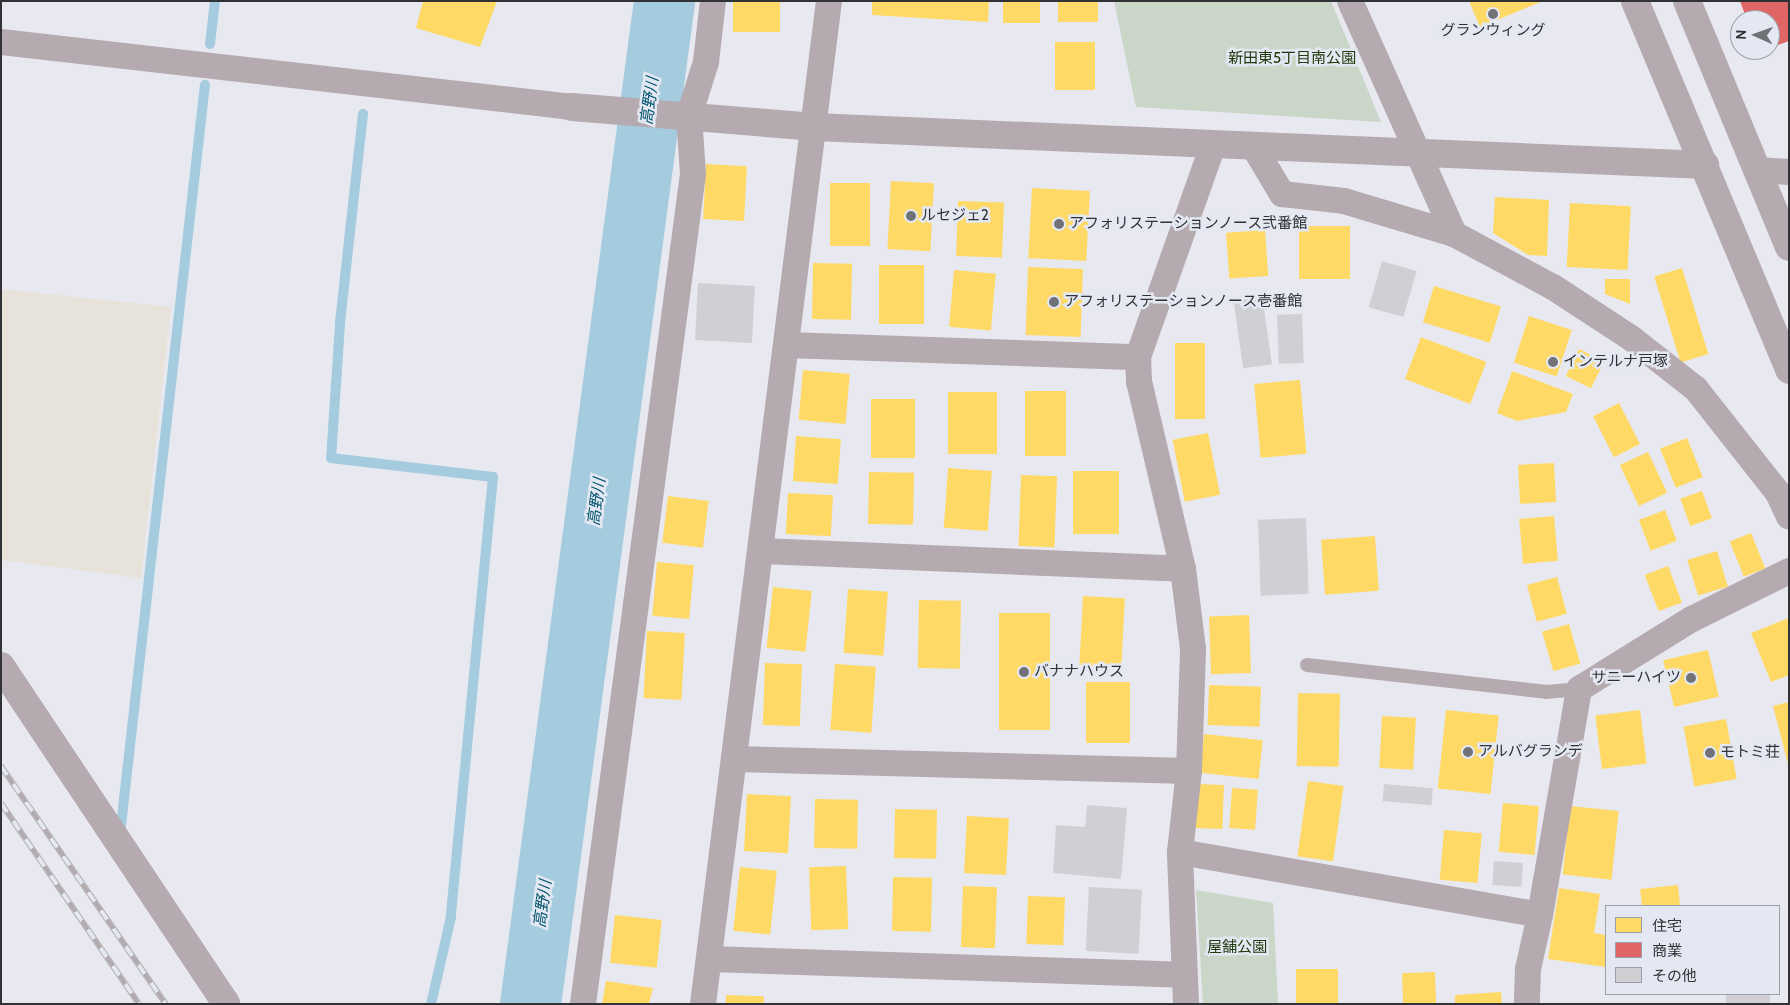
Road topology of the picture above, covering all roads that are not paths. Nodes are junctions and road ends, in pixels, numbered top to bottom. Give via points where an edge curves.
1 (714, 1) edge
2 (829, 1) edge
3 (1350, 1) edge
4 (1636, 1) edge
5 (1687, 1) edge
6 (1, 42) edge
7 (577, 107) joint
8 (684, 116) junction
9 (815, 127) junction
10 (1212, 145) junction
11 (1254, 146) junction
12 (1420, 153) junction
13 (1704, 165) junction
14 (1759, 170) junction
15 (1789, 172) edge
16 (1454, 234) junction
17 (1789, 247) edge
18 (787, 345) junction
19 (1138, 357) junction
20 (1789, 370) edge
21 (1789, 517) edge
22 (760, 551) junction
23 (1183, 569) junction
24 (1789, 571) edge
25 (1307, 665) dead end
26 (1, 666) edge
27 (1579, 689) junction
28 (734, 758) junction
29 (1189, 771) junction
30 (1180, 852) junction
31 (1540, 915) junction
32 (709, 959) junction
33 (1182, 975) junction
34 (226, 1004) edge
35 (583, 1004) edge
36 (703, 1004) edge
37 (1186, 1004) edge
38 (1527, 1004) edge

1 - 8 street via 706,62
2 - 9 street
3 - 12 street
4 - 13 street
5 - 14 street
6 - 7 street
7 - 8 street
8 - 9 street
8 - 35 street via 693,174
9 - 10 street
9 - 18 street
10 - 11 street
10 - 19 street
11 - 12 street
11 - 16 street via 1282,194 1344,201
12 - 13 street
12 - 16 street
13 - 20 street
14 - 15 street
14 - 17 street
16 - 21 street via 1553,287 1631,338 1696,389 1778,493
18 - 19 street
18 - 22 street
19 - 23 street via 1139,382
22 - 23 street
22 - 28 street
23 - 29 street via 1193,649
24 - 27 street via 1692,619
25 - 27 lane via 1546,692
26 - 34 street
27 - 31 street
28 - 29 street
28 - 32 street
29 - 30 street
30 - 31 street
30 - 33 street
31 - 38 street via 1528,969
32 - 33 street
32 - 36 street
33 - 37 street

